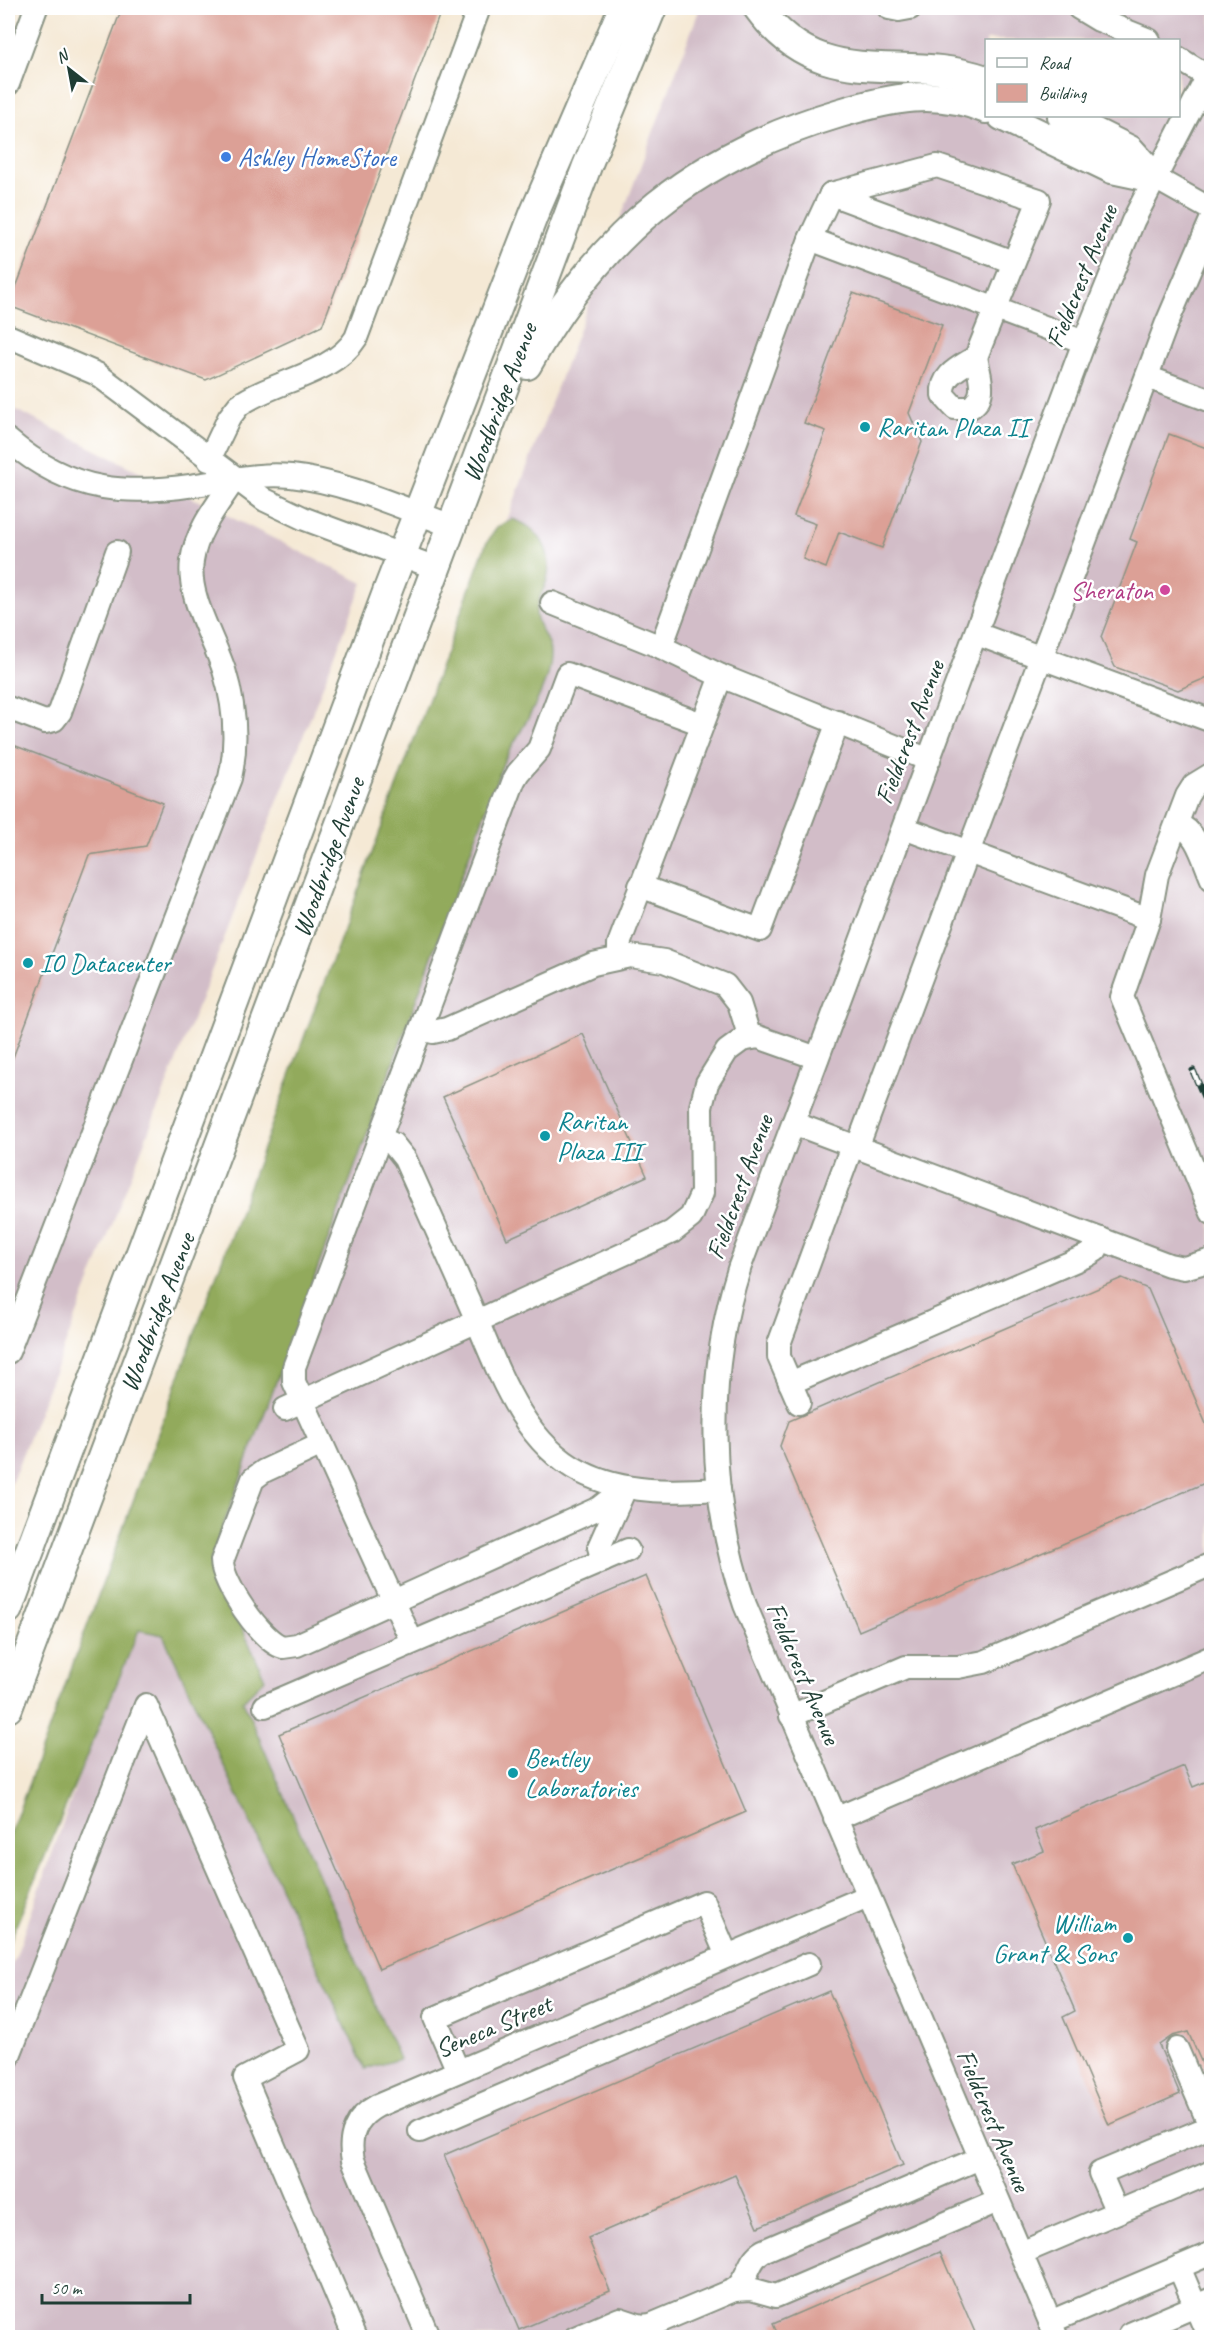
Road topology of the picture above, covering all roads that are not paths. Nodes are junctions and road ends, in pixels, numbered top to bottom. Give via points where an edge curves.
1 (36, 8) edge
2 (479, 8) edge
3 (602, 8) edge
4 (623, 8) edge
5 (652, 8) edge
6 (758, 8) edge
7 (889, 8) edge
8 (910, 8) edge
9 (1079, 8) edge
10 (1102, 14) edge
11 (1147, 39) edge
12 (1180, 58) edge
13 (1209, 72) edge
14 (985, 80) edge
15 (8, 84) edge
16 (985, 109) edge
17 (1004, 117) edge
18 (1064, 117) edge
19 (1155, 178) junction
20 (831, 194) junction
21 (1212, 210) edge
22 (534, 214) junction
23 (1212, 218) edge
24 (810, 239) junction
25 (1012, 261) junction
26 (995, 309) junction
27 (8, 336) edge
28 (1084, 342) junction
29 (976, 357) dead end
30 (1147, 377) junction
31 (1212, 401) edge
32 (8, 440) edge
33 (209, 460) junction
34 (234, 480) junction
35 (467, 485) junction
36 (419, 514) junction
37 (452, 526) junction
38 (117, 552) dead end
39 (403, 555) junction
40 (436, 568) junction
41 (552, 603) dead end
42 (977, 633) junction
43 (662, 647) junction
44 (1042, 657) junction
45 (721, 676) junction
46 (8, 708) edge
47 (1212, 721) edge
48 (838, 722) junction
49 (702, 724) junction
50 (929, 760) junction
51 (1212, 774) edge
52 (1177, 824) junction
53 (904, 828) junction
54 (1205, 846) edge
55 (969, 852) junction
56 (1212, 879) edge
57 (640, 886) junction
58 (1149, 919) junction
59 (619, 957) junction
60 (421, 1029) junction
61 (750, 1038) junction
62 (817, 1058) junction
63 (793, 1123) junction
64 (380, 1138) junction
65 (855, 1147) junction
66 (1212, 1213) edge
67 (1101, 1239) junction
68 (1212, 1260) edge
69 (478, 1321) junction
70 (8, 1352) edge
71 (294, 1405) junction
72 (322, 1444) junction
73 (626, 1487) junction
74 (719, 1489) junction
75 (628, 1550) dead end
76 (603, 1561) junction
77 (1212, 1564) edge
78 (393, 1601) junction
79 (8, 1609) edge
80 (412, 1642) junction
81 (1212, 1658) edge
82 (265, 1706) dead end
83 (8, 1708) edge
84 (791, 1716) junction
85 (835, 1819) junction
86 (868, 1896) junction
87 (727, 1956) junction
88 (809, 1964) dead end
89 (663, 1983) junction
90 (679, 2020) junction
91 (520, 2045) junction
92 (1176, 2049) dead end
93 (8, 2058) edge
94 (458, 2072) junction
95 (536, 2081) junction
96 (1211, 2126) edge
97 (420, 2131) dead end
98 (980, 2158) junction
99 (1212, 2172) edge
100 (998, 2201) junction
101 (1117, 2212) junction
102 (1021, 2253) junction
103 (1212, 2253) edge
104 (1179, 2267) junction
105 (734, 2290) junction
106 (1203, 2302) edge
107 (1053, 2330) edge
108 (646, 2331) edge
109 (1130, 2334) dead end
110 (355, 2337) edge
111 (429, 2337) edge
112 (574, 2337) edge
113 (1209, 2337) edge

1 - 15 street
2 - 33 street via 356,338 350,348 333,360 239,405
3 - 22 main road
4 - 22 main road, Woodbridge Avenue
5 - 35 main road, Woodbridge Avenue via 613,99
6 - 14 main road via 786,37 830,62 857,67 942,69
7 - 8 street
9 - 10 street
10 - 11 street
12 - 13 street
13 - 19 street, Fieldcrest Avenue
16 - 35 main road via 936,97 876,102 761,141 711,166 668,196 603,255 564,304 508,400
17 - 19 main road via 1112,169
18 - 19 main road via 1130,150
19 - 21 street
19 - 28 street, Fieldcrest Avenue via 1133,220
20 - 24 street
20 - 25 street
20 - 25 street via 937,166 1039,200
22 - 36 main road, Woodbridge Avenue
23 - 30 street via 1186,273
24 - 26 street
24 - 43 street
25 - 26 street
26 - 28 street
26 - 29 street
27 - 33 street via 97,374
28 - 42 street, Fieldcrest Avenue
30 - 31 street
30 - 44 street
32 - 34 street via 51,472 112,490 177,488
33 - 34 street
34 - 36 street via 276,475 305,478
34 - 39 street via 284,510
34 - 70 street via 201,533 191,570 232,706 235,753 230,778
35 - 37 main road, Woodbridge Avenue
36 - 37 street
36 - 39 main road, Woodbridge Avenue
37 - 40 main road, Woodbridge Avenue
38 - 46 street via 60,712 54,720 45,722
39 - 40 street
39 - 79 main road, Woodbridge Avenue
40 - 83 main road, Woodbridge Avenue
41 - 43 street
42 - 44 street
42 - 50 street, Fieldcrest Avenue
43 - 45 street
44 - 47 street
44 - 55 street
45 - 48 street
45 - 49 street
48 - 50 street
48 - 57 street via 760,930
49 - 57 street
49 - 60 street via 567,674 539,749 518,773
50 - 53 street, Fieldcrest Avenue
51 - 52 street via 1190,790
52 - 54 street
52 - 58 street via 1157,875
53 - 55 street
53 - 62 street, Fieldcrest Avenue
54 - 56 street
55 - 58 street
55 - 65 street
57 - 59 street via 619,944
58 - 66 street via 1123,989 1123,1004
59 - 60 street via 593,964 447,1029
59 - 61 street via 656,959 719,981 735,996
60 - 64 street
61 - 62 street via 764,1038
61 - 69 street via 727,1051 707,1083 700,1120 702,1193 696,1210 685,1223 665,1236
62 - 63 street, Fieldcrest Avenue
63 - 65 street
63 - 74 street, Fieldcrest Avenue via 728,1305 716,1401
64 - 69 street via 393,1144 405,1160
64 - 71 street via 292,1373
65 - 67 street
65 - 67 street via 780,1336 779,1357 794,1393 1086,1256 1096,1250
67 - 68 street via 1176,1267
69 - 71 street
69 - 73 street via 515,1402 544,1443 581,1472
71 - 72 street
72 - 78 street
72 - 78 street via 253,1479 224,1555 224,1576 265,1636 283,1647 297,1645
73 - 74 street via 675,1492
73 - 76 street via 601,1542
73 - 78 street via 599,1508
74 - 84 street, Fieldcrest Avenue via 739,1589
75 - 76 street
76 - 80 street
77 - 84 street via 975,1665 906,1667
78 - 80 street
80 - 82 street
81 - 85 street
84 - 85 street, Fieldcrest Avenue
85 - 86 street, Fieldcrest Avenue
86 - 87 street, Seneca Street
86 - 98 street, Fieldcrest Avenue
87 - 89 street, Seneca Street
87 - 94 street via 704,1902 435,2018
88 - 90 street
89 - 90 street
89 - 91 street, Seneca Street
90 - 95 street
91 - 94 street, Seneca Street
91 - 95 street
92 - 96 street
93 - 110 street via 146,1705 298,2050 245,2078
94 - 111 street, Seneca Street via 370,2110 358,2122 351,2144 353,2160
95 - 97 street
96 - 101 street via 1101,2173
98 - 100 street, Fieldcrest Avenue
98 - 105 street via 763,2251 755,2256 744,2282
99 - 101 street
100 - 102 street, Fieldcrest Avenue
100 - 105 street via 776,2296 751,2289
101 - 102 street
102 - 107 street, Fieldcrest Avenue
103 - 104 street
104 - 106 street
104 - 107 street
105 - 108 street
106 - 109 street
106 - 113 street
108 - 112 street via 620,2319

